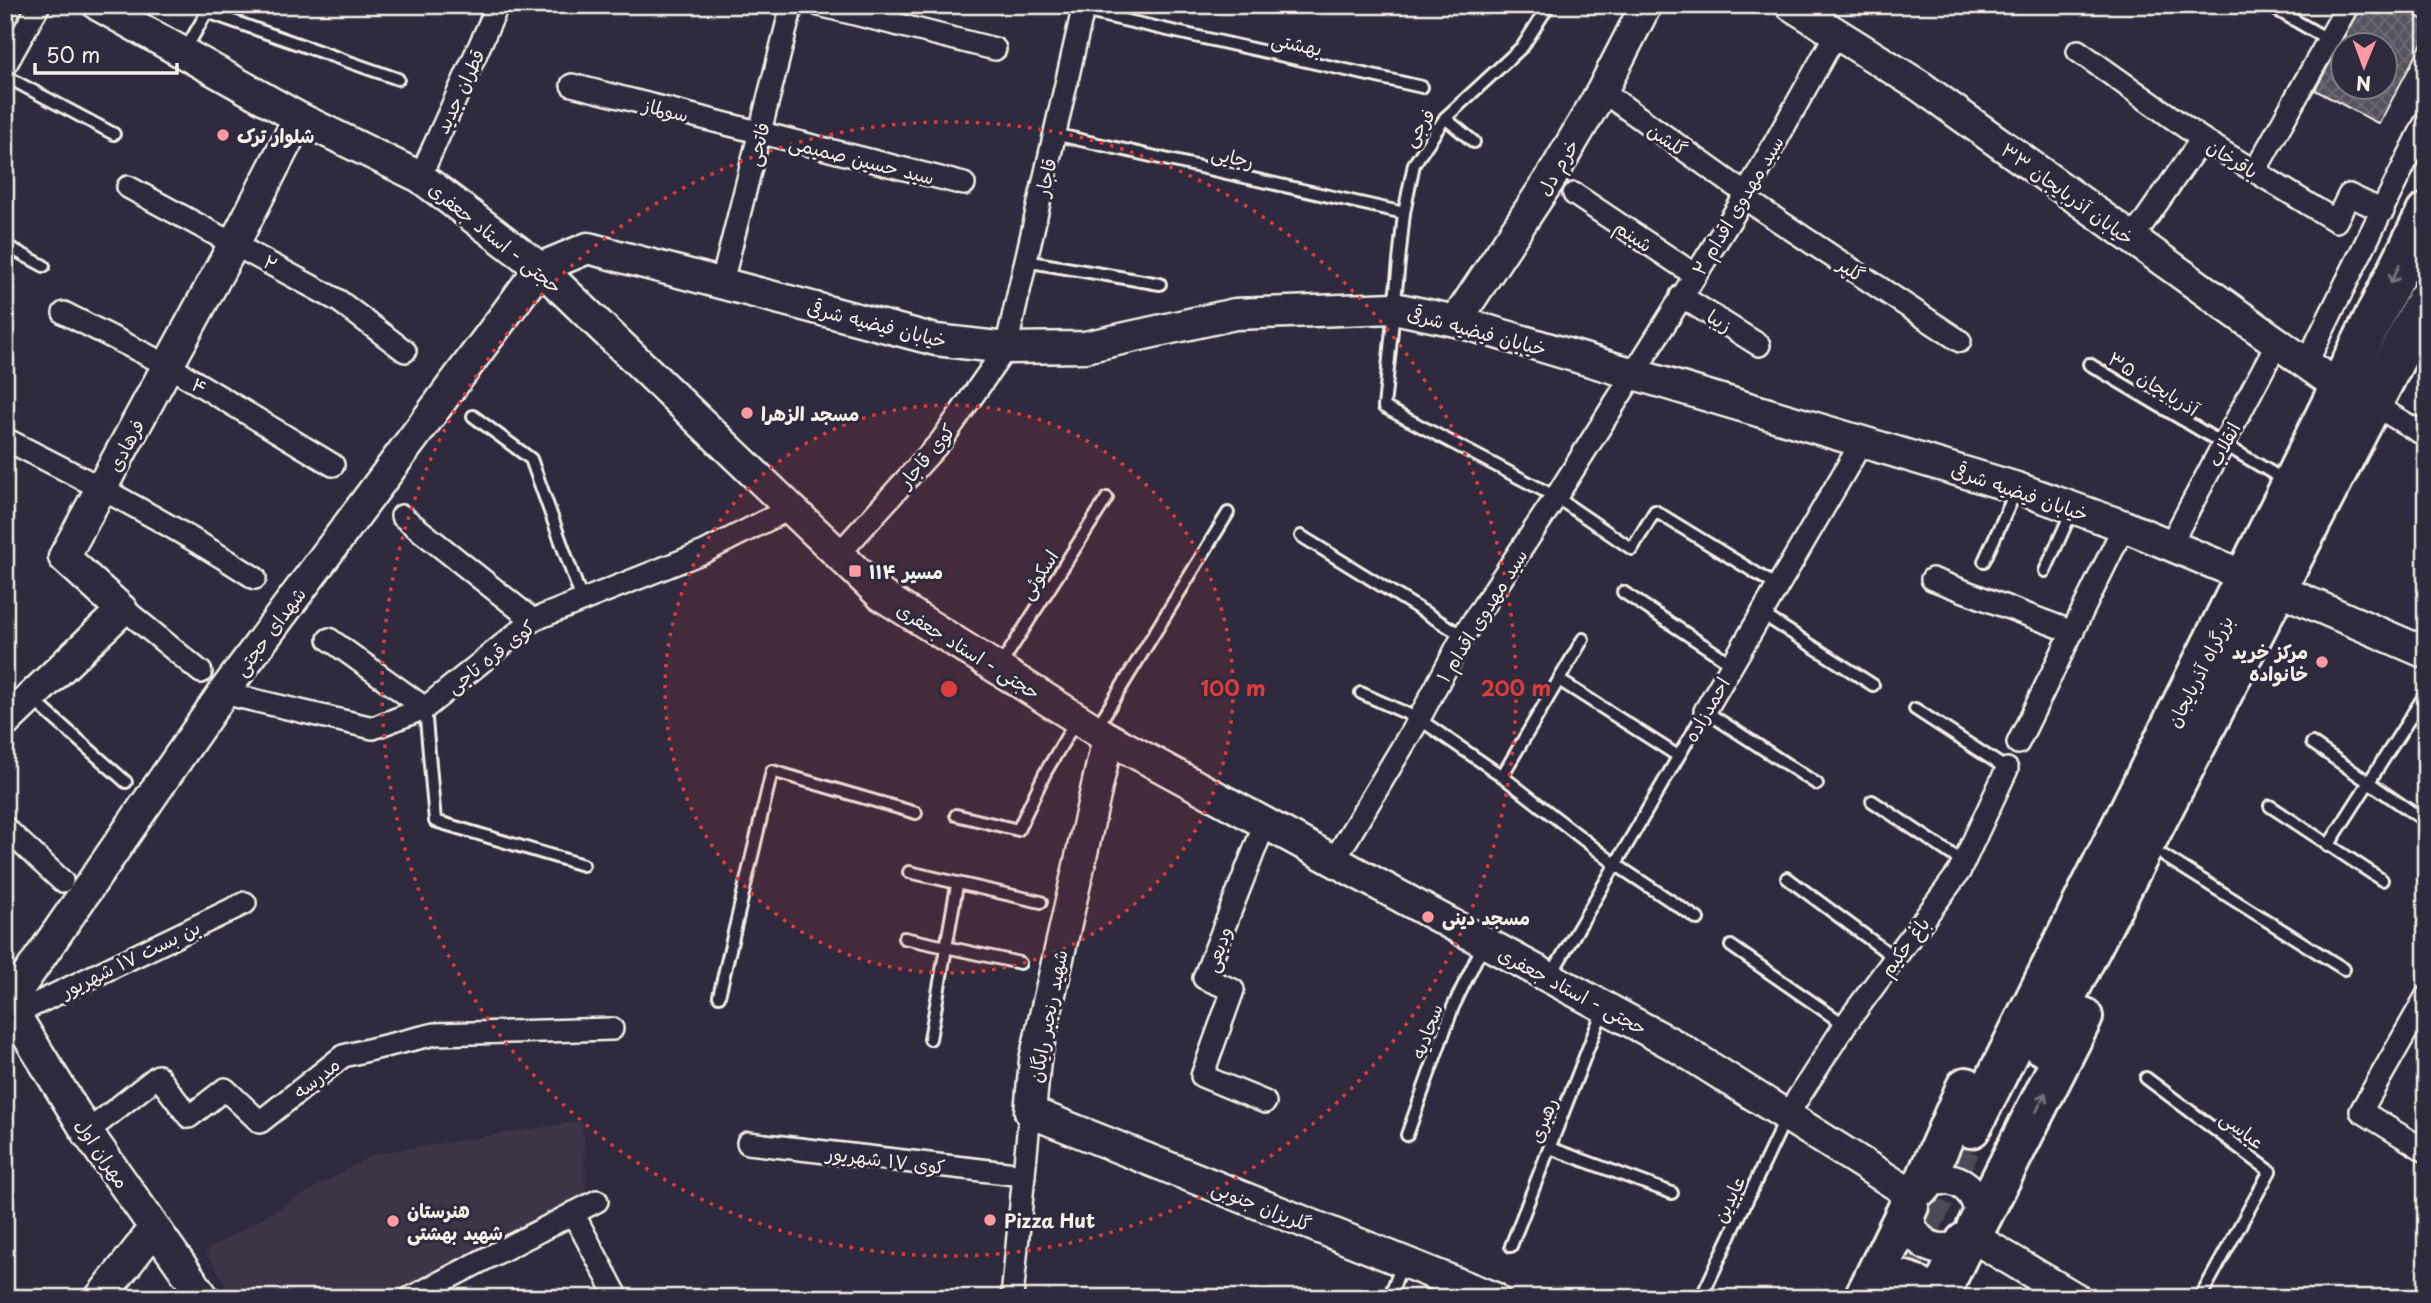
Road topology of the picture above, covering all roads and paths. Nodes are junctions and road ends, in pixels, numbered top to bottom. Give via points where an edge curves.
1 (39, 5) edge
2 (99, 5) edge
3 (498, 5) edge
4 (792, 5) edge
5 (819, 5) edge
6 (1549, 5) edge
7 (1646, 5) edge
8 (1791, 5) edge
9 (2268, 5) edge
10 (2348, 5) edge
11 (1084, 8) edge
12 (1837, 32) junction
13 (2329, 40) junction
14 (995, 49) dead end
15 (2078, 51) dead end
16 (184, 53) junction
17 (5, 66) edge
18 (5, 76) edge
19 (398, 79) dead end
20 (572, 85) dead end
21 (1422, 87) dead end
22 (1602, 91) junction
23 (1445, 117) junction
24 (299, 118) junction
25 (2426, 121) edge
26 (760, 133) junction
27 (114, 134) dead end
28 (1054, 134) junction
29 (2202, 139) junction
30 (1474, 142) dead end
31 (2255, 171) junction
32 (420, 177) junction
33 (964, 184) dead end
34 (128, 187) dead end
35 (1740, 192) junction
36 (1574, 194) dead end
37 (2383, 211) junction
38 (1404, 213) junction
39 (2426, 213) edge
40 (2132, 239) junction
41 (235, 242) junction
42 (5, 245) edge
43 (1026, 261) junction
44 (44, 266) dead end
45 (540, 268) junction
46 (1695, 275) junction
47 (722, 282) junction
48 (1160, 284) dead end
49 (1681, 296) junction
50 (2426, 300) edge
51 (1394, 308) junction
52 (64, 313) dead end
53 (1456, 321) junction
54 (1960, 341) dead end
55 (2277, 343) junction
56 (1759, 345) dead end
57 (1006, 348) junction
58 (405, 351) dead end
59 (2089, 364) dead end
60 (2306, 364) junction
61 (167, 365) junction
62 (1631, 374) junction
63 (2355, 395) junction
64 (473, 416) dead end
65 (2426, 436) edge
66 (5, 439) edge
67 (1863, 440) junction
68 (2331, 444) junction
69 (2222, 446) junction
70 (333, 465) dead end
71 (2274, 474) dead end
72 (102, 488) junction
73 (2017, 488) junction
74 (1556, 497) junction
75 (1107, 498) dead end
76 (2073, 508) junction
77 (789, 509) junction
78 (1228, 513) dead end
79 (402, 516) dead end
80 (2124, 526) junction
81 (1301, 536) dead end
82 (2170, 545) junction
83 (838, 555) junction
84 (1984, 561) dead end
85 (2045, 570) dead end
86 (2231, 570) junction
87 (255, 578) dead end
88 (1932, 579) dead end
89 (1777, 586) junction
90 (1623, 592) dead end
91 (2296, 597) junction
92 (582, 600) junction
93 (123, 607) junction
94 (1762, 614) junction
95 (533, 620) junction
96 (2073, 632) junction
97 (1463, 636) junction
98 (328, 639) dead end
99 (1583, 639) dead end
100 (2426, 653) edge
101 (1732, 664) junction
102 (998, 669) junction
103 (201, 673) dead end
104 (1559, 680) junction
105 (1873, 685) dead end
106 (223, 693) junction
107 (1361, 693) dead end
108 (2426, 693) edge
109 (30, 697) junction
110 (425, 708) junction
111 (1915, 709) dead end
112 (1705, 711) junction
113 (1419, 719) junction
114 (5, 722) edge
115 (1093, 728) junction
116 (2018, 743) dead end
117 (2312, 743) dead end
118 (1678, 757) junction
119 (2007, 769) joint
120 (1502, 776) junction
121 (126, 782) dead end
122 (1817, 784) dead end
123 (2368, 784) junction
124 (1872, 801) dead end
125 (2270, 806) dead end
126 (916, 813) dead end
127 (956, 815) dead end
128 (2422, 819) dead end
129 (1265, 822) junction
130 (5, 828) edge
131 (2328, 846) junction
132 (2164, 856) junction
133 (1335, 859) junction
134 (1963, 862) junction
135 (1615, 864) junction
136 (583, 865) dead end
137 (909, 872) dead end
138 (1787, 878) dead end
139 (2382, 880) dead end
140 (62, 881) dead end
141 (957, 885) junction
142 (1041, 902) dead end
143 (245, 903) dead end
144 (1698, 919) dead end
145 (904, 938) dead end
146 (1485, 942) junction
147 (946, 946) junction
148 (1731, 946) dead end
149 (1895, 958) junction
150 (1020, 963) dead end
151 (2344, 969) dead end
152 (1549, 977) junction
153 (719, 996) dead end
154 (2426, 997) edge
155 (9, 1006) edge
156 (1604, 1007) junction
157 (2420, 1019) edge
158 (1845, 1025) junction
159 (612, 1029) dead end
160 (930, 1039) dead end
161 (2146, 1079) dead end
162 (1265, 1102) dead end
163 (1030, 1112) junction
164 (1787, 1115) junction
165 (1986, 1126) junction
166 (87, 1132) junction
167 (1408, 1135) dead end
168 (748, 1143) dead end
169 (1550, 1148) junction
170 (2426, 1151) edge
171 (1024, 1175) junction
172 (1672, 1193) dead end
173 (1915, 1196) junction
174 (597, 1201) dead end
175 (573, 1213) junction
176 (155, 1228) junction
177 (1971, 1235) junction
178 (1511, 1246) dead end
179 (1403, 1262) junction
180 (421, 1295) edge
181 (1865, 1296) edge
182 (101, 1297) edge
183 (204, 1298) edge
184 (618, 1298) edge
185 (1012, 1298) edge
186 (1388, 1298) edge
187 (1494, 1298) edge
188 (1701, 1298) edge
189 (1927, 1298) edge
190 (1938, 1298) edge
191 (2075, 1298) edge
192 (2200, 1298) edge

1 - 17 street
2 - 16 street, حجتی - استاد جعفری
3 - 32 street, قطران جدید
4 - 26 street, فاتحی
5 - 14 street
6 - 23 lane, فرجی via 1523,46
7 - 22 street, خرم دل
8 - 12 street, خیابان آذربایجان ۳۳
9 - 13 lane
10 - 13 street
11 - 21 lane, بهشتی
11 - 28 street, قاجار
12 - 35 street, سید مهدوی اقدام ۲
12 - 40 street, خیابان آذربایجان ۳۳
13 - 31 street
15 - 29 street, باقرخان
16 - 19 lane via 207,12
16 - 24 street, حجتی - استاد جعفری
18 - 27 lane
20 - 26 street, سولماز
22 - 35 street, گلشن
22 - 53 street, خرم دل
23 - 30 lane
23 - 38 lane, فرجی via 1414,164
24 - 32 street, حجتی - استاد جعفری
24 - 41 street, فرهادی
25 - 37 street
26 - 33 street, سید حسین صمیمی
26 - 47 street, فاتحی
28 - 38 lane, رجایی
28 - 43 street, قاجار
29 - 31 street, باقرخان
29 - 40 street
31 - 37 street, باقرخان via 2336,221 2350,195
32 - 45 street, حجتی - استاد جعفری
34 - 41 street, ۲
35 - 46 street, سید مهدوی اقدام ۲
35 - 54 street, گلپر
36 - 46 street, شبنم
37 - 60 street
38 - 51 lane, فرجی
39 -> 63 highway, بزرگراه آذربایجان
40 - 55 street, خیابان آذربایجان ۳۳
41 - 58 street, ۲ via 339,301
41 - 61 street, فرهادی
42 - 44 lane
43 - 48 lane
43 - 57 street, قاجار
45 - 47 street, خیابان فیضیه شرقی via 588,248
45 - 77 street, حجتی - استاد جعفری
45 - 106 street, شهدای حجتی
46 - 49 street, سید مهدوی اقدام ۲
47 - 57 street, خیابان فیضیه شرقی via 936,340
49 - 56 street, زیبا
49 - 62 street, سید مهدوی اقدام ۲
50 - 63 highway, بزرگراه آذربایجان via 2410,344
51 - 53 street, خیابان فیضیه شرقی
51 - 57 street, خیابان فیضیه شرقی via 1235,314 1085,347
51 - 74 lane, فرجی via 1384,407
52 - 61 street, ۴
53 - 62 street, خیابان فیضیه شرقی
55 - 60 street, خیابان آذربایجان ۳۳
55 - 69 street, انقلاب
57 - 83 street, کوی قاجار via 941,441
59 - 69 lane, آذربایجان ۳۵
60 - 63 street, خیابان آذربایجان ۳۳
61 - 70 street, ۴
61 - 72 street, فرهادی
62 - 67 street, خیابان فیضیه شرقی
62 - 74 street, سید مهدوی اقدام ۱
63 - 65 street
63 - 68 highway, بزرگراه آذربایجان
64 - 92 lane via 531,458
66 - 72 street
67 - 73 street, خیابان فیضیه شرقی
67 - 89 street, احمدزاده
68 - 86 highway via 2252,530
68 - 91 highway via 2315,557
68 - 165 highway, بزرگراه آذربایجان
69 - 71 lane, آذربایجان ۳۵
69 - 82 street, انقلاب
72 - 87 street
72 - 93 street, فرهادی via 64,559
73 - 76 street, خیابان فیضیه شرقی
73 - 84 lane
74 - 89 lane via 1632,549 1655,512
74 - 97 street, سید مهدوی اقدام ۱
75 - 102 lane, اسکوئی
76 - 80 street, خیابان فیضیه شرقی
76 - 85 lane
77 - 83 street, حجتی - استاد جعفری
77 - 92 street, کوی قره تاجی via 704,552
78 - 115 lane
79 - 95 street
80 - 82 street, خیابان فیضیه شرقی
80 - 96 street
81 - 97 lane
82 - 86 street, خیابان فیضیه شرقی
83 - 102 street, حجتی - استاد جعفری via 881,595
86 - 165 highway
88 - 96 street
89 - 94 street, احمدزاده
90 - 101 lane
91 - 100 street
91 - 132 highway
92 - 95 street, کوی قره تاجی
93 - 103 street
93 - 109 street
94 - 101 street, احمدزاده
94 - 105 lane
95 - 110 street, کوی قره تاجی
96 - 116 street
97 - 113 street, سید مهدوی اقدام ۱
98 - 110 street
99 - 104 lane
101 - 112 street, احمدزاده
102 - 115 street, حجتی - استاد جعفری
104 - 118 lane
104 - 120 lane
106 - 110 street, کوی قره تاجی via 373,728
106 - 155 street, شهدای حجتی
107 - 113 lane
108 - 123 lane
109 - 114 street
109 - 121 lane
110 - 136 lane via 435,821
111 - 119 lane
112 - 118 lane, احمدزاده
112 - 122 lane
113 - 120 lane
113 - 133 street, سید مهدوی اقدام ۱
115 - 127 lane via 1045,773 1018,830
115 - 129 street, حجتی - استاد جعفری
115 - 163 street, شهید رنجبر رایگان
117 - 123 lane
118 - 135 lane, احمدزاده
119 - 134 street, باغ حکیم
120 - 135 lane
123 - 128 lane
123 - 131 lane
124 - 134 lane
125 - 131 lane
126 - 153 lane via 772,771
129 - 133 street, حجتی - استاد جعفری
129 - 162 street, ودیعی via 1204,978 1233,990 1202,1076
130 - 140 street
131 - 139 lane
132 - 151 lane
165 -> 132 highway
133 - 146 street, حجتی - استاد جعفری
134 - 149 street, باغ حکیم
135 - 144 lane
135 - 152 lane, احمدزاده
137 - 141 lane
138 - 149 lane
141 - 142 lane
141 - 147 lane
143 - 155 street, بن بست ۱۷ شهریور
145 - 147 lane
146 - 152 street, حجتی - استاد جعفری
146 - 167 lane, سجادیه via 1453,1007
147 - 150 lane
147 - 160 lane
148 - 158 lane
149 - 158 street, باغ حکیم
152 - 156 street, حجتی - استاد جعفری
154 - 157 street
155 - 166 street, مهران اول
156 - 164 street, حجتی - استاد جعفری
156 - 169 lane, رهبری
157 - 170 street via 2361,1111
158 - 164 street, باغ حکیم
159 - 166 street, مدرسه via 435,1034 343,1056 260,1122 225,1089 189,1117 158,1076
161 - 192 lane, عباسی via 2270,1171
163 - 171 street, شهید رنجبر رایگان
163 - 179 street, گلریزان جنوبی
164 - 173 street, حجتی - استاد جعفری
164 - 188 lane, عابدین
165 - 173 highway
165 - 177 highway
166 - 176 street, مهران اول
168 - 171 street, کوی ۱۷ شهریور
169 - 172 lane
169 - 178 lane, رهبری
171 - 185 street, شهید رنجبر رایگان
173 - 177 street via 1911,1227 1925,1244 1945,1249
173 - 177 street via 1938,1180 1966,1187 1977,1206
173 - 181 highway
174 - 175 street
175 - 180 street
175 - 184 street
176 - 182 street
176 - 183 street, مهران اول
177 - 190 highway
177 - 191 street
179 - 186 lane
179 - 187 street, گلریزان جنوبی
181 - 189 highway via 1883,1279 1904,1279 1923,1290

